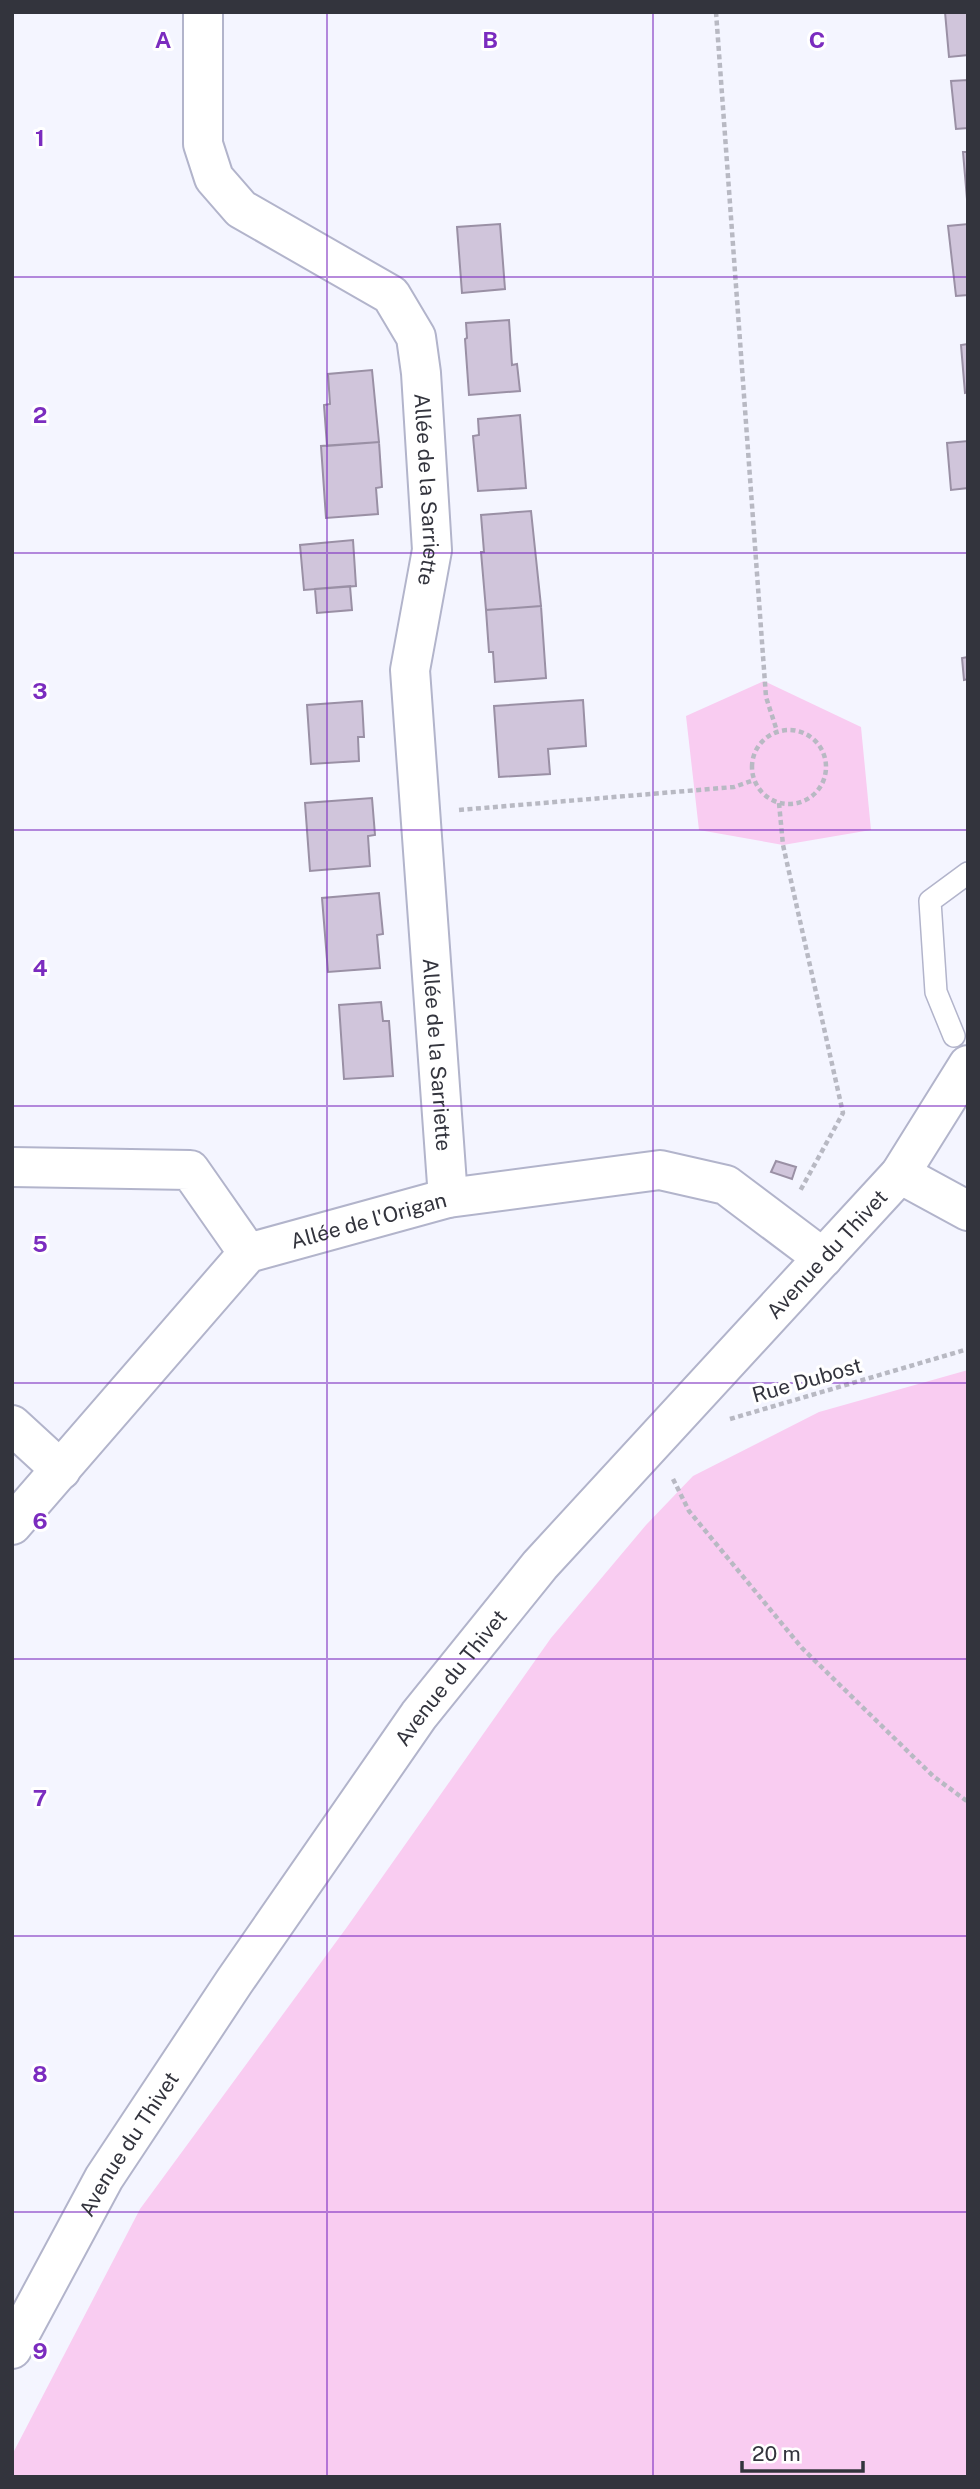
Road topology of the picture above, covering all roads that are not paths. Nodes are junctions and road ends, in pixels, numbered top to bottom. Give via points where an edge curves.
1 (203, 12) edge
2 (968, 873) edge
3 (961, 1050) edge
4 (12, 1167) edge
5 (901, 1174) junction
6 (448, 1198) junction
7 (968, 1211) edge
8 (248, 1253) junction
9 (823, 1258) junction
10 (12, 1424) edge
11 (61, 1470) junction
12 (12, 1525) edge
13 (12, 2349) edge

1 - 6 street, Allée de la Sarriette via 203,144 214,178 241,209 391,295 416,337 432,550 410,670
2 - 3 lane via 930,901 936,992
3 - 5 street, Avenue du Thivet
4 - 8 street via 190,1170
5 - 7 street
5 - 9 street, Avenue du Thivet
6 - 8 street, Allée de l'Origan
6 - 9 street, Allée de l'Origan via 660,1170 726,1185
8 - 11 street
9 - 13 street, Avenue du Thivet via 540,1565 419,1715 104,2178
10 - 11 street
11 - 12 street

